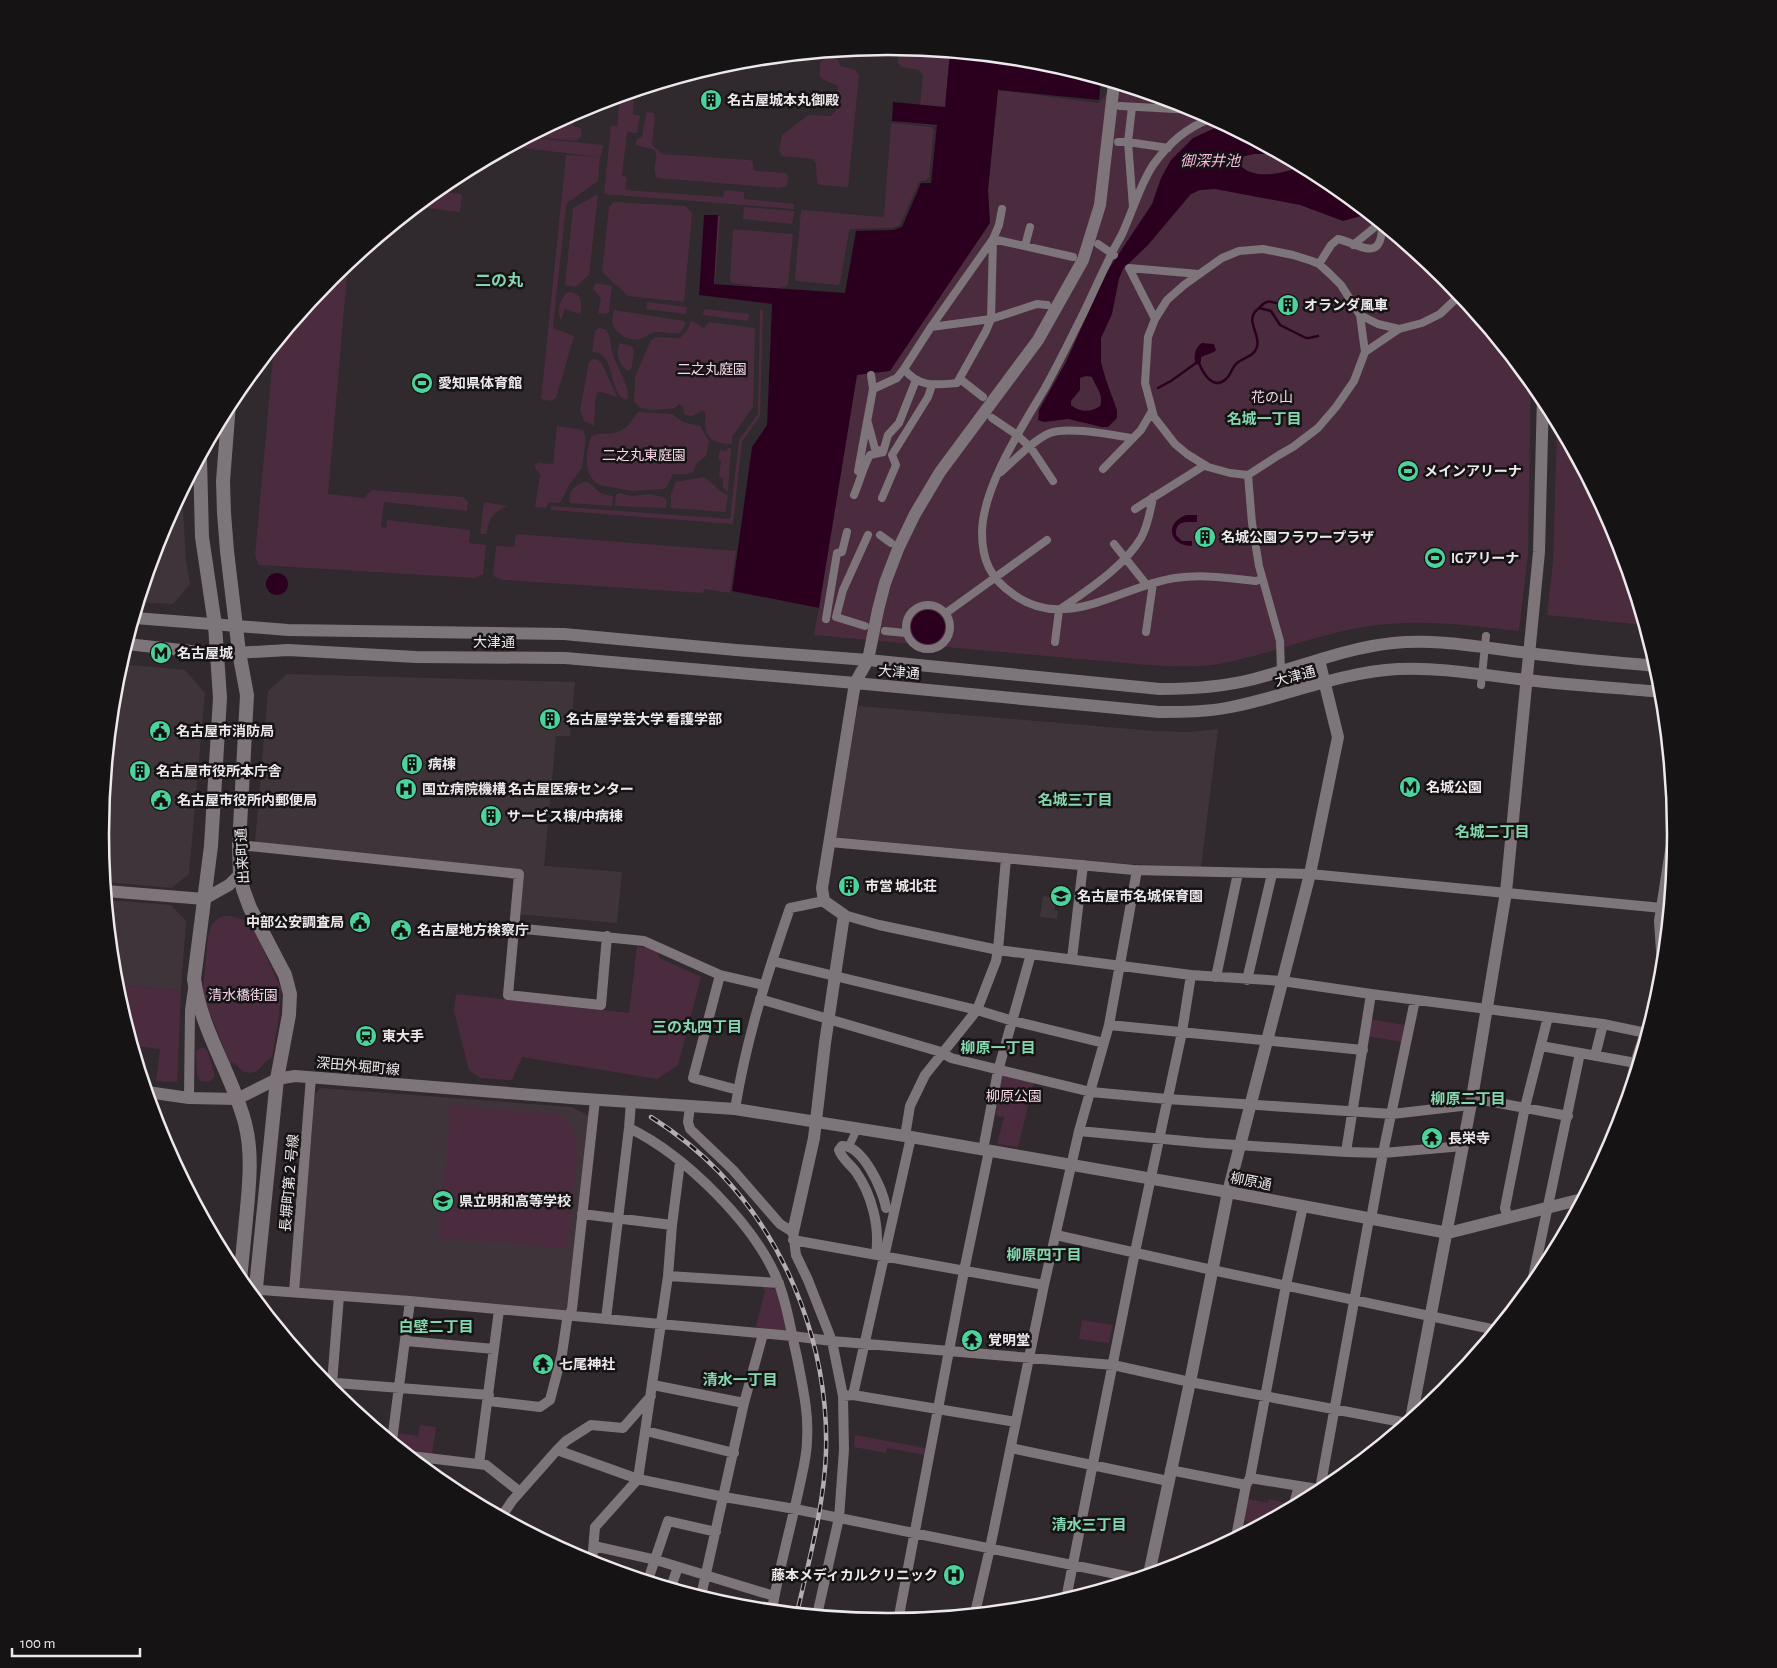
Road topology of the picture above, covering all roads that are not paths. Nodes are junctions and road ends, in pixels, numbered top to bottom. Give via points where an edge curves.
1 (1113, 89) edge
2 (1120, 106) dead end
3 (1132, 106) junction
4 (1173, 109) edge
5 (1204, 122) edge
6 (1118, 142) dead end
7 (1128, 142) junction
8 (1168, 148) junction
9 (1133, 208) junction
10 (1002, 209) dead end
11 (1030, 227) dead end
12 (1377, 227) edge
13 (1381, 231) edge
14 (993, 238) junction
15 (1098, 244) dead end
16 (1353, 245) junction
17 (1025, 246) junction
18 (1113, 254) junction
19 (1073, 258) dead end
20 (1319, 264) junction
21 (1198, 274) junction
22 (1455, 299) edge
23 (1047, 305) dead end
24 (1360, 316) junction
25 (991, 319) junction
26 (1155, 319) junction
27 (931, 327) junction
28 (1399, 329) junction
29 (1365, 352) junction
30 (904, 369) junction
31 (871, 375) dead end
32 (960, 379) junction
33 (916, 380) junction
34 (932, 385) junction
35 (873, 390) junction
36 (982, 397) dead end
37 (1152, 411) junction
38 (1543, 412) edge
39 (992, 418) dead end
40 (867, 421) junction
41 (228, 422) edge
42 (1017, 435) junction
43 (1132, 438) junction
44 (1030, 447) junction
45 (883, 452) junction
46 (892, 455) junction
47 (1204, 465) junction
48 (1103, 469) dead end
49 (200, 470) edge
50 (998, 474) junction
51 (1248, 475) junction
52 (1053, 481) dead end
53 (1153, 497) junction
54 (882, 498) dead end
55 (1135, 509) dead end
56 (847, 532) dead end
57 (868, 535) dead end
58 (880, 535) dead end
59 (1047, 540) dead end
60 (890, 543) dead end
61 (1114, 544) dead end
62 (1125, 557) junction
63 (995, 578) junction
64 (1262, 579) junction
65 (1149, 584) junction
66 (1059, 610) junction
67 (946, 613) junction
68 (836, 617) junction
69 (140, 619) edge
70 (826, 619) junction
71 (817, 620) dead end
72 (214, 626) junction
73 (865, 626) dead end
74 (237, 627) junction
75 (884, 631) dead end
76 (1146, 632) dead end
77 (906, 633) junction
78 (1486, 636) dead end
79 (1055, 642) dead end
80 (944, 643) junction
81 (133, 645) edge
82 (240, 652) junction
83 (942, 652) dead end
84 (217, 654) junction
85 (1530, 654) junction
86 (868, 660) junction
87 (1319, 660) junction
88 (1649, 665) edge
89 (1281, 671) junction
90 (1527, 680) junction
91 (855, 683) junction
92 (1324, 684) junction
93 (1481, 685) dead end
94 (1654, 691) edge
95 (830, 842) junction
96 (239, 845) junction
97 (1006, 858) junction
98 (1083, 865) junction
99 (1137, 870) junction
100 (1238, 873) junction
101 (240, 874) junction
102 (1272, 874) junction
103 (1310, 874) junction
104 (1666, 882) edge
105 (112, 891) edge
106 (1506, 892) junction
107 (204, 899) junction
108 (824, 901) junction
109 (1662, 908) junction
110 (844, 915) junction
111 (514, 928) junction
112 (606, 936) junction
113 (1661, 936) edge
114 (998, 950) junction
115 (1030, 954) junction
116 (1072, 959) junction
117 (772, 961) junction
118 (1120, 966) junction
119 (720, 975) junction
120 (1191, 975) junction
121 (835, 976) junction
122 (1216, 977) junction
123 (1248, 980) junction
124 (1282, 981) junction
125 (764, 985) junction
126 (1370, 994) junction
127 (760, 999) junction
128 (1416, 1000) junction
129 (1487, 1008) junction
130 (977, 1010) junction
131 (196, 1017) junction
132 (1548, 1017) junction
133 (829, 1019) junction
134 (1013, 1021) junction
135 (1603, 1024) junction
136 (1108, 1025) junction
137 (1182, 1032) junction
138 (1642, 1032) edge
139 (1267, 1040) junction
140 (1104, 1043) junction
141 (1541, 1046) junction
142 (1363, 1050) junction
143 (941, 1052) junction
144 (1580, 1053) junction
145 (1594, 1056) junction
146 (1634, 1060) edge
147 (998, 1071) junction
148 (312, 1077) junction
149 (277, 1078) junction
150 (738, 1090) junction
151 (1091, 1092) junction
152 (154, 1093) edge
153 (189, 1098) junction
154 (237, 1099) junction
155 (1167, 1099) junction
156 (595, 1100) junction
157 (1471, 1101) junction
158 (631, 1102) junction
159 (1250, 1105) junction
160 (690, 1106) junction
161 (1526, 1107) junction
162 (735, 1109) junction
163 (1353, 1112) junction
164 (1392, 1114) junction
165 (1568, 1116) junction
166 (815, 1122) junction
167 (630, 1128) junction
168 (857, 1129) junction
169 (1079, 1131) junction
170 (908, 1137) junction
171 (1159, 1138) junction
172 (1240, 1144) junction
173 (849, 1146) junction
174 (1463, 1146) junction
175 (986, 1150) junction
176 (1346, 1152) junction
177 (1383, 1153) junction
178 (680, 1162) junction
179 (1072, 1165) junction
180 (1151, 1178) junction
181 (1228, 1192) junction
182 (1576, 1200) edge
183 (1303, 1206) junction
184 (1547, 1207) junction
185 (891, 1209) junction
186 (874, 1213) junction
187 (582, 1214) junction
188 (619, 1218) junction
189 (1508, 1218) junction
190 (1370, 1219) junction
191 (672, 1225) junction
192 (1448, 1233) junction
193 (1056, 1234) junction
194 (793, 1236) junction
195 (1135, 1252) junction
196 (880, 1255) junction
197 (241, 1267) edge
198 (1535, 1269) edge
199 (1212, 1270) junction
200 (964, 1271) junction
201 (668, 1276) junction
202 (779, 1283) junction
203 (253, 1284) edge
204 (1044, 1285) junction
205 (1286, 1285) junction
206 (259, 1292) edge
207 (294, 1292) junction
208 (339, 1296) junction
209 (1353, 1300) junction
210 (410, 1301) junction
211 (499, 1310) junction
212 (569, 1316) junction
213 (1431, 1316) junction
214 (606, 1319) junction
215 (661, 1324) junction
216 (1490, 1329) edge
217 (763, 1334) junction
218 (792, 1336) junction
219 (406, 1341) junction
220 (832, 1341) junction
221 (865, 1342) junction
222 (494, 1349) junction
223 (949, 1351) junction
224 (1029, 1358) junction
225 (1113, 1365) junction
226 (329, 1375) edge
227 (1190, 1382) junction
228 (337, 1384) edge
229 (400, 1388) junction
230 (652, 1391) junction
231 (848, 1396) junction
232 (1265, 1396) junction
233 (488, 1398) junction
234 (744, 1403) junction
235 (1333, 1409) junction
236 (938, 1410) junction
237 (1413, 1410) edge
238 (1016, 1422) junction
239 (1400, 1422) edge
240 (646, 1431) junction
241 (393, 1435) edge
242 (1011, 1448) junction
243 (557, 1450) junction
244 (734, 1453) junction
245 (421, 1457) edge
246 (479, 1464) junction
247 (1093, 1464) junction
248 (1169, 1475) junction
249 (638, 1479) junction
250 (1323, 1480) edge
251 (1248, 1481) junction
252 (1299, 1486) junction
253 (1311, 1488) edge
254 (520, 1492) junction
255 (724, 1497) junction
256 (1296, 1498) edge
257 (795, 1509) junction
258 (505, 1512) edge
259 (839, 1518) junction
260 (1237, 1531) edge
261 (716, 1532) junction
262 (915, 1534) junction
263 (594, 1546) junction
264 (990, 1548) junction
265 (593, 1555) edge
266 (656, 1560) junction
267 (1073, 1565) junction
268 (678, 1567) junction
269 (1149, 1568) edge
270 (650, 1575) edge
271 (706, 1575) junction
272 (1126, 1576) edge
273 (673, 1582) edge
274 (702, 1590) edge
275 (1068, 1591) edge
276 (774, 1596) junction
277 (773, 1604) edge
278 (976, 1607) edge
279 (818, 1609) edge
280 (900, 1613) edge

1 - 86 street via 1100,205 1083,260 1038,340 940,472 914,514 886,583
2 - 3 street
3 - 4 street
3 - 7 street
5 - 8 street via 1190,128
6 - 7 street
7 - 8 street
7 - 9 street
8 - 9 street via 1152,166
9 - 18 street
10 - 14 street
11 - 17 street
12 - 16 street
13 - 16 street via 1382,239 1375,248
14 - 17 street
14 - 25 street
14 - 27 street
15 - 18 street
16 - 20 street via 1338,239 1330,245
17 - 19 street
18 - 42 street via 1060,360
20 - 21 street via 1293,255 1239,250
20 - 24 street via 1341,285
21 - 26 street via 1167,300
21 - 26 street via 1129,268
22 - 28 street via 1440,314
23 - 25 street via 1038,304
24 - 28 street
24 - 29 street
25 - 27 street
25 - 32 street
26 - 37 street via 1148,337 1145,383
27 - 30 street
28 - 29 street
29 - 51 street via 1354,381 1318,428
30 - 33 street
30 - 35 street via 897,378
31 - 35 street
32 - 34 street via 957,383
32 - 36 street
33 - 34 street
33 - 45 street via 899,423 888,435
34 - 46 street
35 - 40 street
37 - 43 street
37 - 47 street via 1176,444
38 - 85 street via 1541,513
39 - 42 street
40 - 45 street via 875,449
40 - 45 street via 854,494 870,455
41 - 74 main road, 出来町通 via 224,513
42 - 44 street
42 - 50 street
43 - 44 street via 1058,431 1048,433
43 - 48 street
44 - 50 street
44 - 52 street
45 - 46 street
46 - 54 street via 896,465
47 - 51 street
47 - 53 street
49 - 72 main road, 出来町通 via 202,536
50 - 63 street via 982,532 986,563
51 - 64 street
53 - 55 street
53 - 62 street via 1145,530
56 - 70 street via 842,552 837,553
57 - 68 street via 843,590
58 - 60 street
59 - 63 street
61 - 62 street
62 - 65 street
62 - 66 street
63 - 66 street via 1012,594 1034,606
63 - 67 street
64 - 65 street via 1199,577
64 - 89 street via 1280,641
65 - 66 street via 1091,605
65 - 76 street
66 - 79 street
67 - 77 street via 933,605 918,606 908,618
67 - 80 street via 950,632
68 - 70 street
68 - 73 street
69 - 72 street, 大津通
70 - 71 street
72 - 74 street, 大津通
72 - 84 main road, 出来町通
74 - 82 main road, 出来町通
74 - 86 street, 大津通 via 352,632 564,634
75 - 77 street
77 - 80 street via 920,648 933,649
78 - 93 street
80 - 83 street
81 - 84 street, 大津通
82 - 84 street, 大津通
82 - 91 street, 大津通 via 288,650 416,657 565,658
82 - 96 main road, 出来町通 via 247,707
84 - 107 main road, 出来町通 via 220,698 211,846
85 - 87 street, 大津通 via 1419,642 1366,647
85 - 88 street, 大津通
85 - 90 street
86 - 89 street, 大津通 via 1160,689 1225,685
86 - 91 street
87 - 89 street, 大津通
87 - 92 street
90 - 92 street, 大津通 via 1398,669 1368,672
90 - 94 street, 大津通
90 - 106 street
91 - 92 street, 大津通 via 1159,712 1230,708
91 - 95 street
92 - 103 street via 1338,737
95 - 97 street
95 - 108 street via 822,888
96 - 101 main road, 出来町通
96 - 111 street via 519,874
97 - 98 street
97 - 114 street
98 - 99 street
98 - 116 street
99 - 100 street
99 - 118 street
100 - 102 street
100 - 122 street
101 - 107 street via 229,885
101 - 149 main road, 出来町通 via 250,908 285,975 290,994
102 - 103 street
102 - 123 street
103 - 106 street
103 - 124 street
104 - 109 street
105 - 107 street
106 - 109 street
106 - 129 street
107 - 131 main road, 出来町通 via 194,979
108 - 110 street
108 - 117 street via 790,908
109 - 113 street
110 - 114 street
110 - 121 street
111 - 112 street
111 - 112 street via 508,995 600,1005
112 - 119 street via 644,940
114 - 115 street
114 - 130 street
115 - 116 street
115 - 134 street
116 - 118 street
117 - 121 street
117 - 125 street
118 - 120 street
118 - 136 street
119 - 125 street
119 - 150 street via 693,1078
120 - 122 street
120 - 137 street
121 - 130 street
121 - 133 street
122 - 123 street
123 - 124 street
124 - 126 street
124 - 139 street
125 - 127 street
126 - 128 street
126 - 142 street
127 - 133 street
127 - 150 street
128 - 129 street
128 - 164 street
129 - 132 street
129 - 157 street
130 - 134 street
130 - 143 street
131 - 153 street via 190,1038
131 - 154 main road, 出来町通 via 214,1044
132 - 135 street
132 - 141 street
133 - 143 street
133 - 166 street
134 - 140 street
134 - 147 street
135 - 138 street
135 - 145 street
136 - 137 street
136 - 140 street
137 - 139 street
137 - 155 street
139 - 142 street
139 - 159 street
140 - 151 street
141 - 144 street
141 - 161 street
142 - 163 street
143 - 147 street via 951,1058
143 - 170 street via 910,1106
144 - 145 street
144 - 165 street
145 - 146 street
147 - 151 street
147 - 175 street
148 - 149 street, 深田外堀町線
148 - 156 street, 深田外堀町線
148 - 207 street, 長塀町第２号線
149 - 154 street, 深田外堀町線
149 - 203 main road, 出来町通
150 - 162 street
151 - 155 street
151 - 169 street
152 - 153 street, 深田外堀町線
153 - 154 street, 深田外堀町線
154 - 197 main road, 出来町通 via 245,1124 250,1175
155 - 159 street
155 - 171 street
156 - 158 street, 深田外堀町線
156 - 187 street
157 - 161 street
157 - 164 street
157 - 174 street
158 - 160 street, 深田外堀町線
158 - 167 street
159 - 163 street
159 - 172 street
160 - 162 street, 深田外堀町線
160 - 194 street via 690,1129 733,1170
161 - 165 street
161 - 189 street via 1505,1208
162 - 166 street, 柳原通
163 - 164 street
163 - 176 street
164 - 177 street
165 - 184 street
166 - 168 street, 柳原通
166 - 194 street
167 - 178 street
167 - 188 street
168 - 170 street, 柳原通
168 - 173 street
169 - 171 street
169 - 179 street
170 - 175 street, 柳原通
170 - 185 street
171 - 172 street
171 - 180 street
172 - 176 street
172 - 181 street
173 - 185 street via 867,1165
173 - 186 street via 842,1146 839,1150 841,1156 863,1184
174 - 177 street
174 - 192 street
175 - 179 street, 柳原通
175 - 200 street
176 - 177 street
177 - 190 street
178 - 191 street
178 - 202 street via 715,1192 736,1216
179 - 180 street, 柳原通
179 - 193 street
180 - 181 street, 柳原通
180 - 195 street
181 - 183 street, 柳原通
181 - 199 street
182 - 184 street, 柳原通
183 - 190 street, 柳原通
183 - 205 street
184 - 189 street, 柳原通
184 - 198 street
185 - 186 street
185 - 196 street
186 - 196 street
187 - 188 street
187 - 212 street
188 - 191 street
188 - 214 street
189 - 192 street, 柳原通
190 - 192 street, 柳原通
190 - 209 street
191 - 201 street
192 - 213 street
193 - 195 street
193 - 204 street
194 - 196 street
194 - 220 street via 796,1255
195 - 199 street
195 - 225 street
196 - 200 street
196 - 221 street
199 - 205 street
199 - 227 street
200 - 204 street
200 - 223 street
201 - 202 street
201 - 215 street
202 - 218 street
204 - 224 street
205 - 209 street
205 - 232 street
206 - 207 street
207 - 208 street
208 - 210 street
208 - 226 street
209 - 213 street
209 - 235 street
210 - 211 street
210 - 219 street
211 - 212 street
211 - 222 street
212 - 214 street
212 - 233 street via 550,1400 540,1407
213 - 216 street
213 - 237 street
214 - 215 street
215 - 217 street
215 - 230 street
217 - 218 street
217 - 234 street
218 - 220 street
218 - 257 street via 805,1399 808,1440
219 - 222 street
219 - 229 street
220 - 221 street
220 - 231 street
221 - 223 street
221 - 231 street
222 - 233 street
223 - 224 street
223 - 236 street
224 - 225 street
224 - 238 street
225 - 227 street
225 - 247 street
227 - 232 street
227 - 248 street
228 - 229 street
229 - 233 street
229 - 241 street
230 - 234 street
230 - 240 street
230 - 243 street via 623,1428 591,1425
231 - 236 street
231 - 259 street
232 - 235 street
232 - 251 street
233 - 246 street
234 - 244 street
235 - 239 street
235 - 250 street
236 - 238 street
236 - 262 street
238 - 242 street
240 - 244 street
240 - 249 street
242 - 247 street
242 - 264 street
243 - 249 street
243 - 254 street
244 - 255 street
245 - 246 street
246 - 254 street via 486,1465
247 - 248 street
247 - 267 street
248 - 251 street
248 - 269 street
249 - 255 street
249 - 263 street via 595,1527
251 - 252 street
251 - 260 street
252 - 253 street
252 - 256 street
254 - 258 street
255 - 257 street
255 - 261 street
257 - 259 street
257 - 276 street
259 - 262 street
259 - 279 street
261 - 266 street via 668,1521
261 - 271 street
262 - 264 street
262 - 280 street
263 - 265 street
263 - 266 street
264 - 267 street
264 - 278 street
266 - 268 street
266 - 270 street
267 - 272 street
267 - 275 street
268 - 271 street
268 - 273 street
271 - 274 street
271 - 276 street
276 - 277 street

